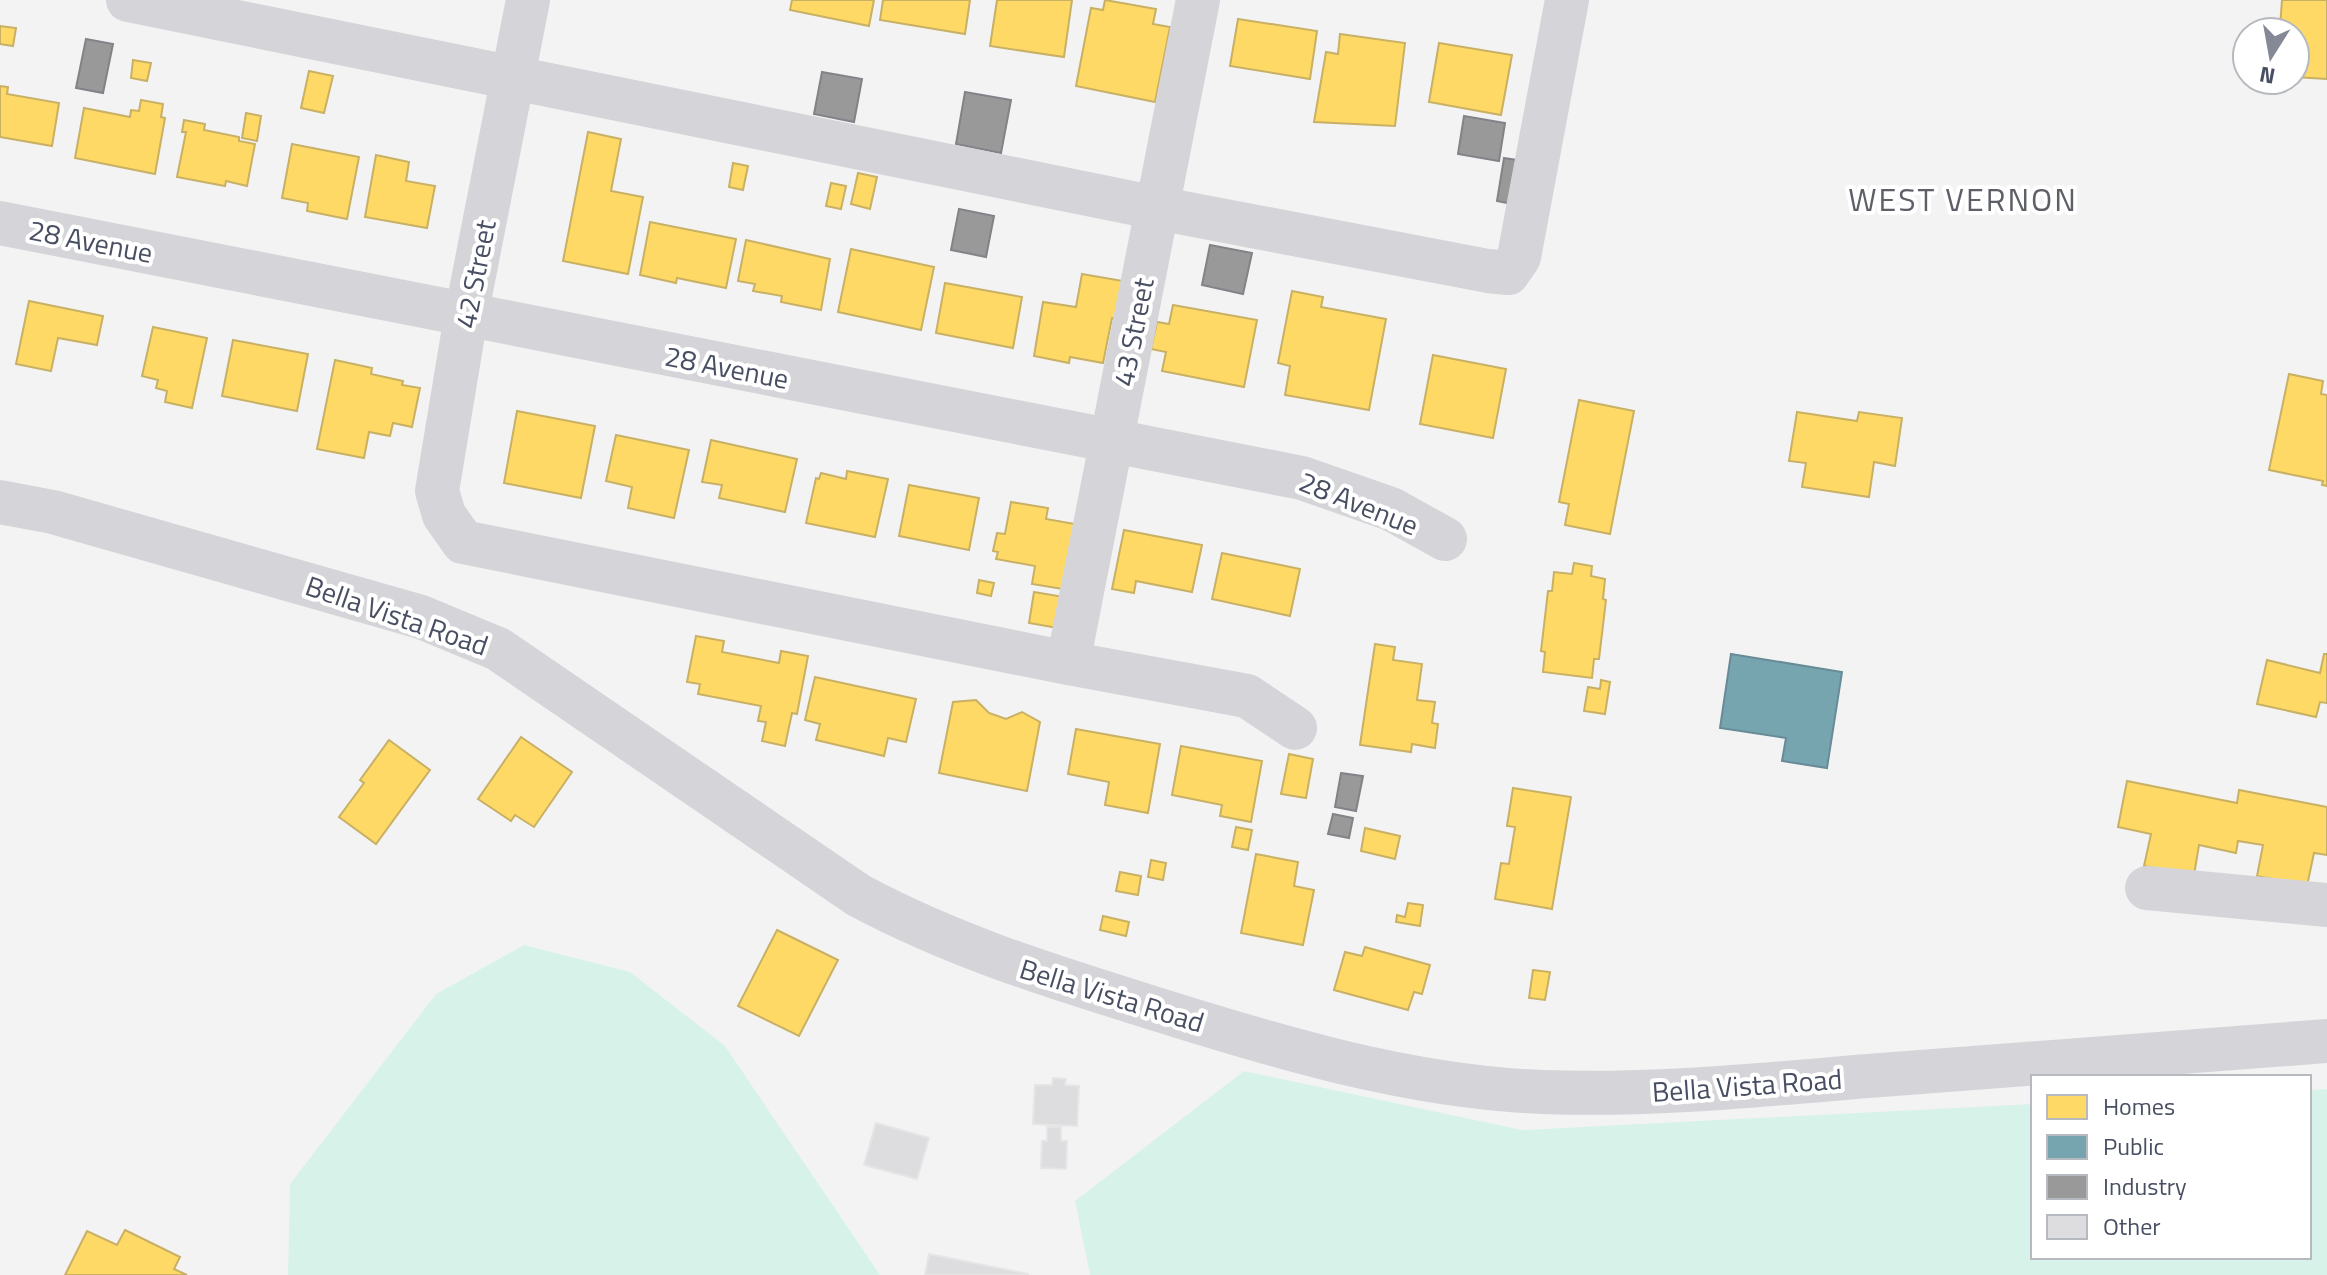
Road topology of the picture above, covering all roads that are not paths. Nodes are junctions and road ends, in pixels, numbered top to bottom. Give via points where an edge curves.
1 (128, 0) edge
2 (528, 0) edge
3 (1198, 0) edge
4 (1567, 0) edge
5 (513, 77) junction
6 (1157, 208) junction
7 (0, 223) edge
8 (466, 316) junction
9 (1111, 441) junction
10 (0, 483) edge
11 (0, 502) edge
12 (53, 512) junction
13 (1445, 539) dead end
14 (1068, 663) junction
15 (1295, 728) dead end
16 (2147, 888) dead end
17 (2327, 905) edge
18 (2327, 1041) edge

1 - 5 street
2 - 5 street, 42 Street
3 - 6 street, 43 Street
4 - 6 street via 1519,257 1508,273
5 - 6 street
5 - 8 street, 42 Street
6 - 9 street, 43 Street
7 - 8 street, 28 Avenue
8 - 9 street, 28 Avenue
8 - 14 street, 42 Street via 437,491 444,515 463,542
9 - 13 street, 28 Avenue via 1302,478 1391,509
9 - 14 street, 43 Street
10 - 12 street
11 - 12 street, Bella Vista Road
12 - 18 street, Bella Vista Road via 421,617 498,649 858,895 894,914 1012,964 1250,1039 1371,1069 1543,1092 1661,1092
14 - 15 street via 1247,696
16 - 17 street

